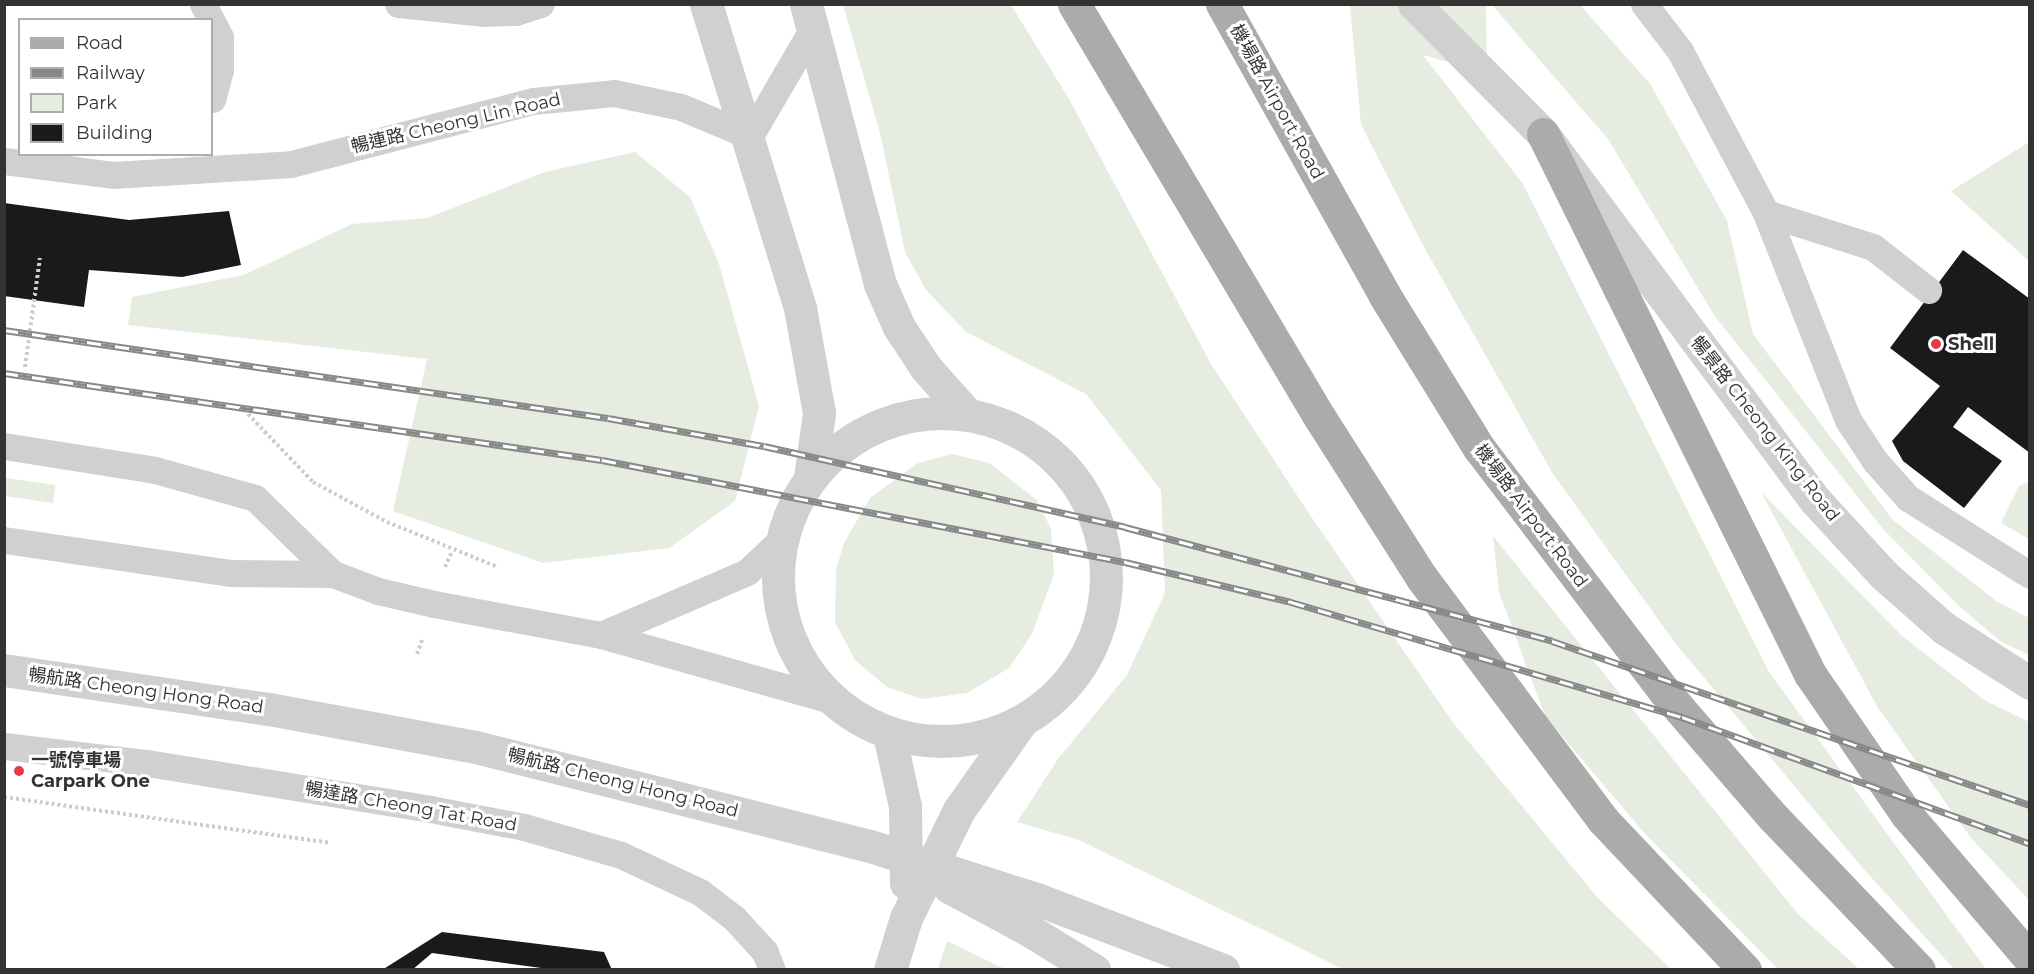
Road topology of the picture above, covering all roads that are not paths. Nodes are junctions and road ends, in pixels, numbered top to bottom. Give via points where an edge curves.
1 (203, 4) edge
2 (398, 4) edge
3 (541, 4) edge
4 (706, 4) edge
5 (1074, 4) edge
6 (1222, 4) edge
7 (1414, 4) edge
8 (1644, 4) edge
9 (809, 17) edge
10 (210, 18) edge
11 (213, 23) edge
12 (213, 95) edge
13 (1543, 134) junction
14 (750, 136) junction
15 (4, 161) edge
16 (166, 163) edge
17 (1767, 213) junction
18 (1928, 290) dead end
19 (967, 414) junction
20 (4, 446) edge
21 (810, 478) junction
22 (4, 540) edge
23 (781, 540) junction
24 (333, 573) junction
25 (2030, 575) edge
26 (601, 635) junction
27 (4, 670) edge
28 (2030, 683) edge
29 (831, 700) junction
30 (1021, 722) junction
31 (889, 734) junction
32 (4, 746) edge
33 (1033, 914) junction
34 (906, 918) junction
35 (2030, 959) edge
36 (772, 969) edge
37 (890, 969) edge
38 (1094, 969) edge
39 (1223, 969) edge
40 (1746, 969) edge
41 (1919, 969) edge

1 - 10 lane
2 - 3 lane via 483,13 516,12
4 - 14 street
5 - 40 main road via 1320,418 1422,578 1603,820
6 - 41 main road, 機場路 Airport Road via 1385,296 1479,448 1665,692 1773,817
7 - 13 street, 暢景路 Cheong King Road
8 - 17 lane via 1680,51
9 - 14 lane
9 - 19 street via 880,284 899,327 926,368
11 - 12 lane via 220,37 220,70
13 - 28 street, 暢景路 Cheong King Road via 1815,500 1884,575 1944,628
13 - 35 main road via 1810,674 1907,814
14 - 16 lane, 暢連路 Cheong Lin Road via 692,111 644,98 574,95 533,101 291,164
14 - 21 street via 800,308 819,413
15 - 16 lane, 暢連路 Cheong Lin Road via 113,175
17 - 18 lane via 1873,247
17 - 25 lane via 1848,420 1875,461 1908,498
19 - 21 street via 918,414 882,423 854,438
19 - 30 street via 1011,426 1049,451 1079,485 1098,526 1105,559 1102,616 1085,659 1058,695
20 - 24 lane via 155,470 255,498
21 - 23 street via 793,506
22 - 24 lane via 230,573
23 - 26 lane via 747,572
23 - 29 street via 777,575 780,610 790,643
24 - 26 lane via 378,591 434,604
26 - 29 lane
27 - 33 street, 暢航路 Cheong Hong Road, bridge via 269,709 476,747 870,846
29 - 31 street via 856,720
30 - 31 street via 979,738 933,742
30 - 34 street via 971,787
31 - 34 street via 905,806
32 - 36 lane, 暢達路 Cheong Tat Road via 147,763 430,809 524,827 621,855 700,892 734,918 765,952
33 - 38 street
33 - 39 street
34 - 37 street

